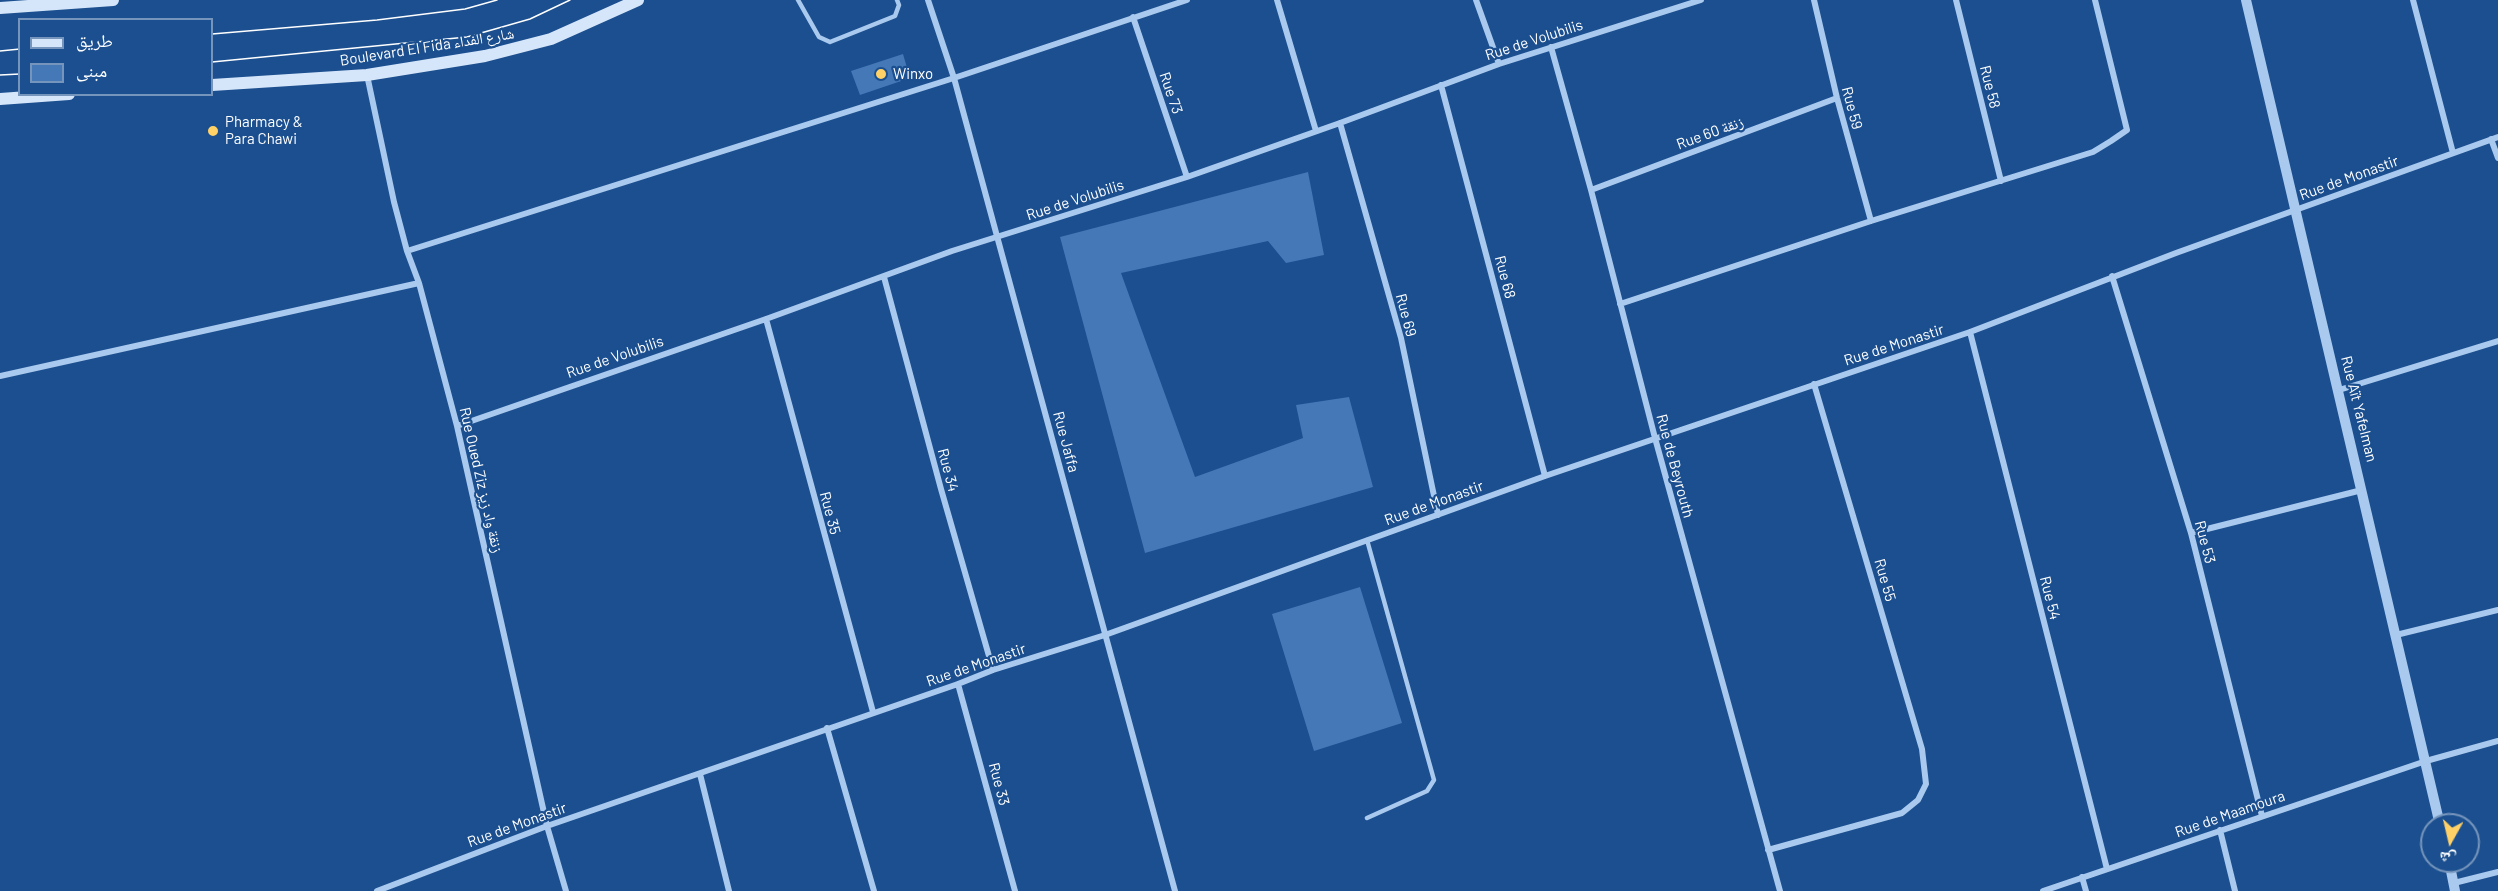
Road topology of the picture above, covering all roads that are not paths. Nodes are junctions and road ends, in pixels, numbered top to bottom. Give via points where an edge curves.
1 (113, 0) edge
2 (638, 0) edge
3 (798, 0) edge
4 (897, 0) edge
5 (928, 0) edge
6 (1187, 0) edge
7 (1277, 0) edge
8 (1476, 0) edge
9 (1701, 0) edge
10 (1814, 0) edge
11 (1956, 0) edge
12 (2095, 0) edge
13 (2246, 0) edge
14 (2413, 0) edge
15 (0, 8) edge
16 (1133, 17) junction
17 (1551, 47) junction
18 (1499, 64) junction
19 (367, 75) junction
20 (954, 78) junction
21 (213, 85) edge
22 (1441, 85) junction
23 (41, 96) edge
24 (1837, 98) junction
25 (0, 99) edge
26 (1340, 123) junction
27 (1316, 131) junction
28 (2494, 138) edge
29 (2452, 153) junction
30 (2498, 158) edge
31 (1187, 177) junction
32 (2001, 181) junction
33 (1592, 190) junction
34 (2294, 211) junction
35 (1871, 221) junction
36 (998, 238) junction
37 (407, 251) junction
38 (2112, 276) junction
39 (884, 277) junction
40 (419, 283) junction
41 (1620, 304) junction
42 (766, 319) junction
43 (1970, 332) junction
44 (2498, 341) edge
45 (0, 376) edge
46 (1814, 384) junction
47 (2339, 390) junction
48 (457, 426) junction
49 (1655, 438) junction
50 (1545, 476) junction
51 (2363, 490) junction
52 (1438, 515) junction
53 (2191, 533) junction
54 (1367, 540) junction
55 (2498, 610) edge
56 (1105, 635) junction
57 (2396, 635) junction
58 (993, 670) junction
59 (958, 684) junction
60 (873, 712) junction
61 (827, 728) junction
62 (2498, 741) edge
63 (2426, 761) junction
64 (700, 774) junction
65 (2437, 813) edge
66 (2262, 816) junction
67 (1367, 818) dead end
68 (547, 826) junction
69 (2220, 831) junction
70 (1768, 850) junction
71 (2107, 869) junction
72 (2498, 872) edge
73 (2082, 877) junction
74 (2455, 887) edge
75 (377, 891) edge
76 (566, 891) edge
77 (729, 891) edge
78 (874, 891) edge
79 (1016, 891) edge
80 (1175, 891) edge
81 (1780, 891) edge
82 (2043, 891) edge
83 (2086, 891) edge
84 (2235, 891) edge

1 - 15 main road
2 - 19 main road, Boulevard El Fida شارع الفداء via 551,39 485,56
3 - 4 lane via 819,37 830,42 895,16
5 - 20 street, Rue Jaffa
6 - 16 street
7 - 27 street
8 - 18 street
9 - 17 street, Rue de Volubilis
10 - 24 street, Rue 59
11 - 32 street, Rue 58
12 - 32 street via 2127,130 2093,152
13 - 34 street, Rue Aït Yafelman
14 - 29 street
16 - 20 street
16 - 31 street, Rue 73
17 - 18 street, Rue de Volubilis
17 - 33 street, Rue de Beyrouth
18 - 22 street, Rue de Volubilis
19 - 21 main road, Boulevard El Fida شارع الفداء
19 - 37 street, Rue Oued Ziz زنقة واد زيز
20 - 36 street, Rue Jaffa
20 - 37 street
22 - 26 street, Rue de Volubilis
22 - 50 street, Rue 68
23 - 25 main road
24 - 33 street, Rue 60 زنقة
24 - 35 street, Rue 59
26 - 27 street, Rue de Volubilis
26 - 52 street, Rue 69 via 1401,338
27 - 31 street, Rue de Volubilis
28 - 29 street, Rue de Monastir
28 - 30 street
29 - 34 street, Rue de Monastir
31 - 36 street, Rue de Volubilis
32 - 35 street
33 - 41 street, Rue de Beyrouth
34 - 38 street, Rue de Monastir
34 - 47 street, Rue Aït Yafelman
35 - 41 street
36 - 39 street, Rue de Volubilis
36 - 56 street, Rue Jaffa
37 - 40 street, Rue Oued Ziz زنقة واد زيز
38 - 43 street, Rue de Monastir
38 - 53 street, Rue 53
39 - 42 street, Rue de Volubilis
39 - 58 street, Rue 34
40 - 45 street
40 - 48 street, Rue Oued Ziz زنقة واد زيز
41 - 49 street, Rue de Beyrouth
42 - 48 street, Rue de Volubilis
42 - 60 street, Rue 35
43 - 46 street, Rue de Monastir
43 - 71 street, Rue 54
44 - 47 street
46 - 49 street, Rue de Monastir
46 - 70 street, Rue 55 via 1922,749 1926,784 1918,800 1902,813
47 - 51 street, Rue Aït Yafelman
48 - 68 street, Rue Oued Ziz زنقة واد زيز
49 - 50 street, Rue de Monastir
49 - 70 street, Rue de Beyrouth
50 - 52 street, Rue de Monastir
51 - 53 street
51 - 57 street, Rue Aït Yafelman
52 - 54 street, Rue de Monastir
53 - 66 street, Rue 53
54 - 56 street, Rue de Monastir
54 - 67 lane via 1434,780 1427,791
55 - 57 street
56 - 58 street, Rue de Monastir
56 - 80 street, Rue Jaffa
57 - 63 street, Rue Aït Yafelman
58 - 59 street, Rue de Monastir
59 - 60 street, Rue de Monastir
59 - 79 street, Rue 33
60 - 61 street, Rue de Monastir
61 - 64 street, Rue de Monastir
61 - 78 street
62 - 63 street, Rue de Maamoura
63 - 65 street, Rue Aït Yafelman
63 - 66 street, Rue de Maamoura
64 - 68 street, Rue de Monastir
64 - 77 street
66 - 69 street, Rue de Maamoura
68 - 75 street, Rue de Monastir
68 - 76 street, Rue Oued Ziz زنقة واد زيز
69 - 71 street, Rue de Maamoura
69 - 84 street
70 - 81 street, Rue de Beyrouth
71 - 73 street, Rue de Maamoura
72 - 74 street
73 - 82 street, Rue de Maamoura
73 - 83 street

